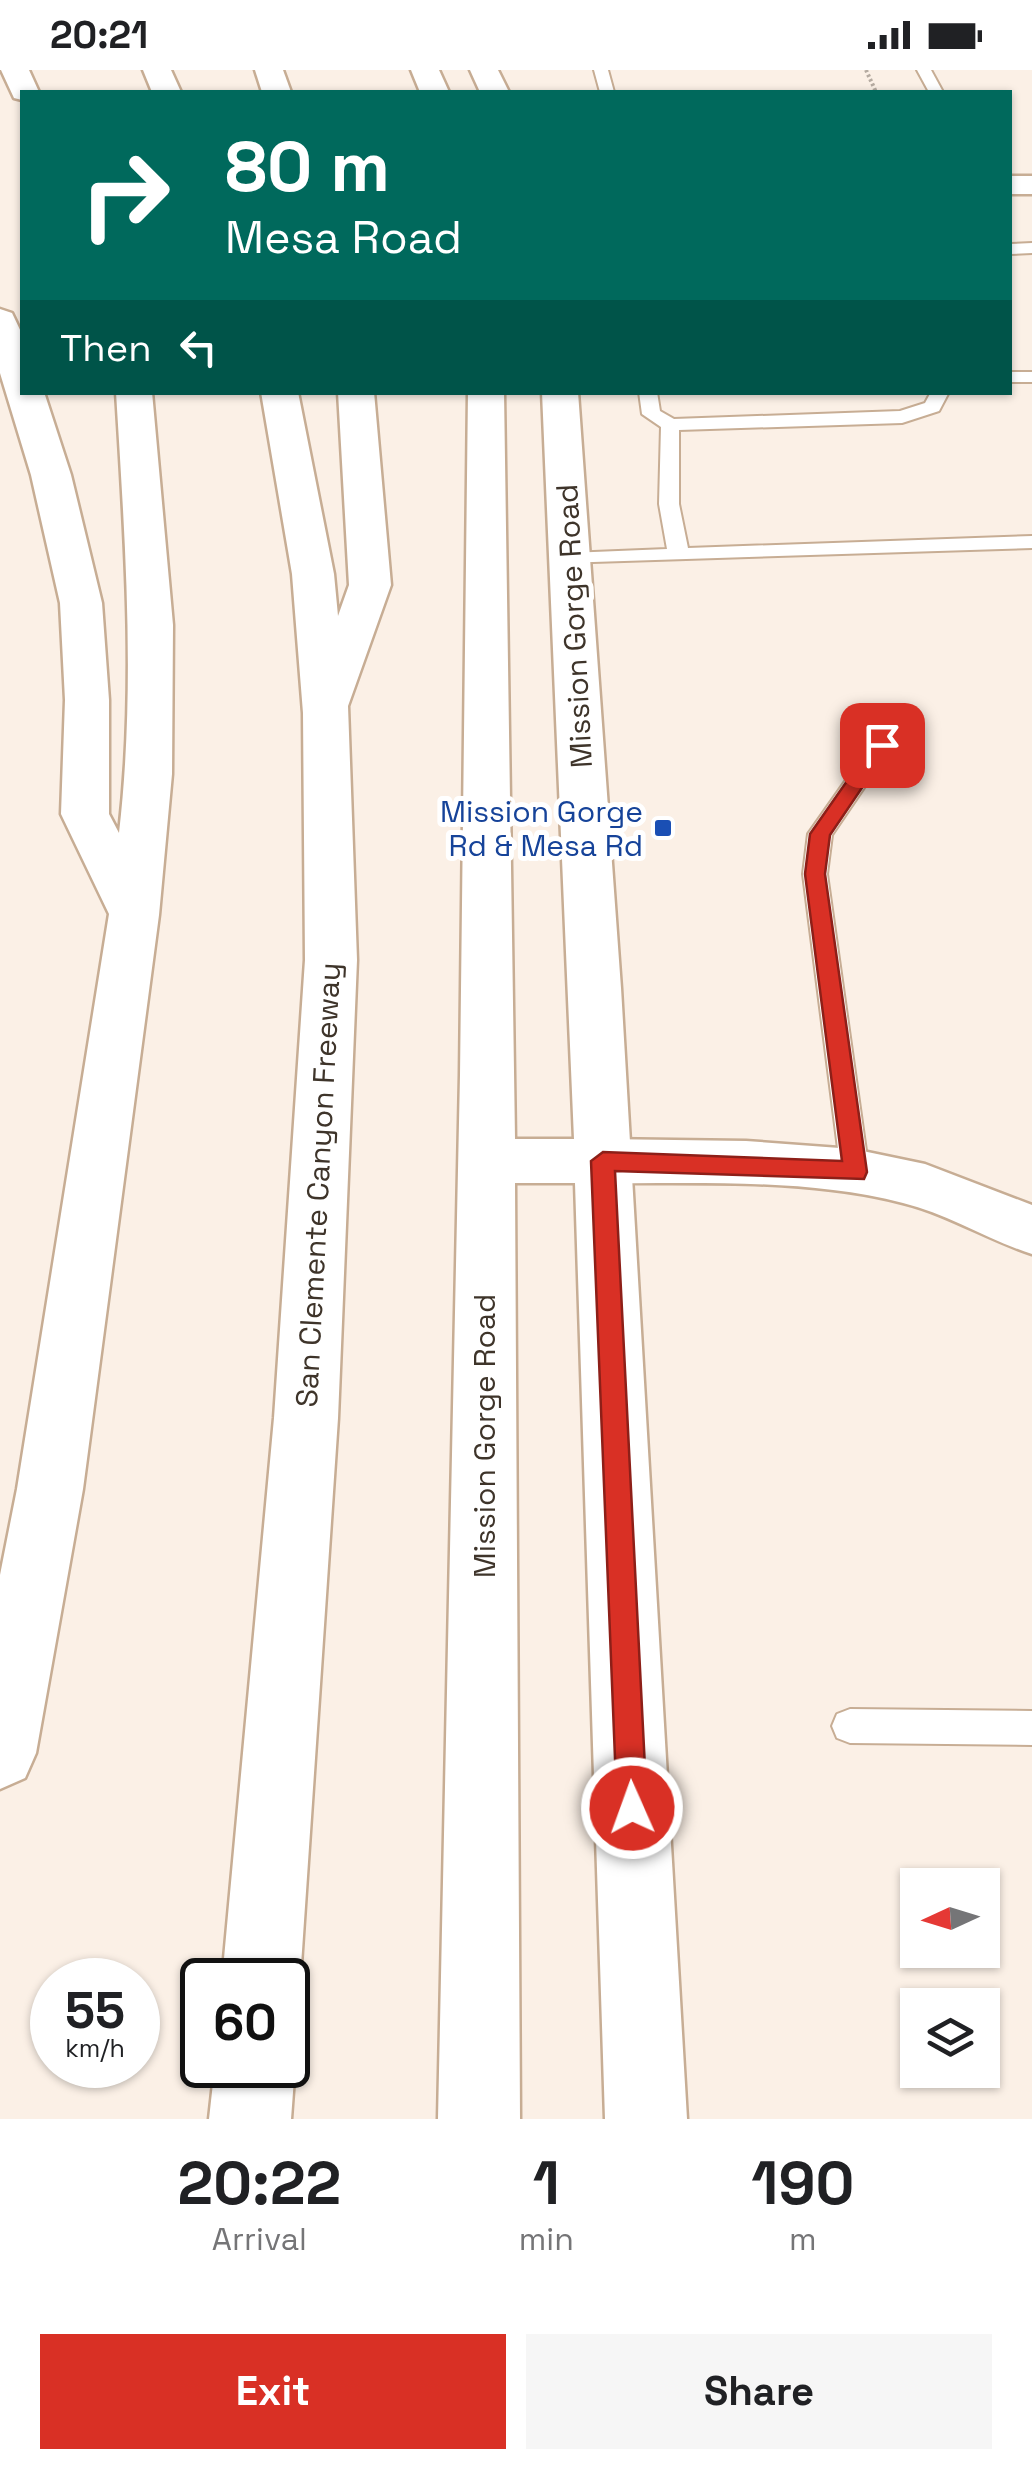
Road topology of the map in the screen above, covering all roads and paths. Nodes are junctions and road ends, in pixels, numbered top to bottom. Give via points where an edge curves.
1 (0, 320) edge
2 (20, 378) edge
3 (26, 395) edge
4 (134, 395) edge
5 (280, 395) edge
6 (356, 395) edge
7 (487, 395) edge
8 (559, 395) edge
9 (648, 395) edge
10 (938, 395) edge
11 (670, 425) junction
12 (1032, 542) edge
13 (679, 556) junction
14 (528, 559) junction
15 (326, 714) junction
16 (882, 745) dead end
17 (134, 915) junction
18 (486, 1161) junction
19 (603, 1161) junction
20 (856, 1172) junction
21 (1032, 1231) edge
22 (850, 1726) dead end
23 (1032, 1728) edge
24 (0, 1753) edge
25 (263, 1958) edge
26 (253, 2088) edge
27 (250, 2119) edge
28 (479, 2119) edge
29 (646, 2119) edge

1 - 2 main road
3 - 17 main road via 80,603 85,814
4 - 17 main road via 152,625 149,774
5 - 15 main road, San Clemente Canyon Freeway via 313,574
6 - 15 main road via 370,585
7 - 14 main road, Mission Gorge Road
8 - 14 main road, Mission Gorge Road
9 - 11 lane via 651,414
10 - 11 lane via 932,407 902,418
11 - 13 lane via 668,504
12 - 13 lane
13 - 14 lane
14 - 18 main road, Mission Gorge Road
14 - 19 main road, Mission Gorge Road
15 - 25 main road, San Clemente Canyon Freeway via 331,960 306,1418
16 - 20 lane via 820,834 815,874
17 - 24 main road via 50,1489
18 - 19 main road
18 - 28 main road, Mission Gorge Road
19 - 20 main road
19 - 29 main road, Mission Gorge Road
20 - 21 main road via 968,1202
22 - 23 lane
26 - 27 main road

